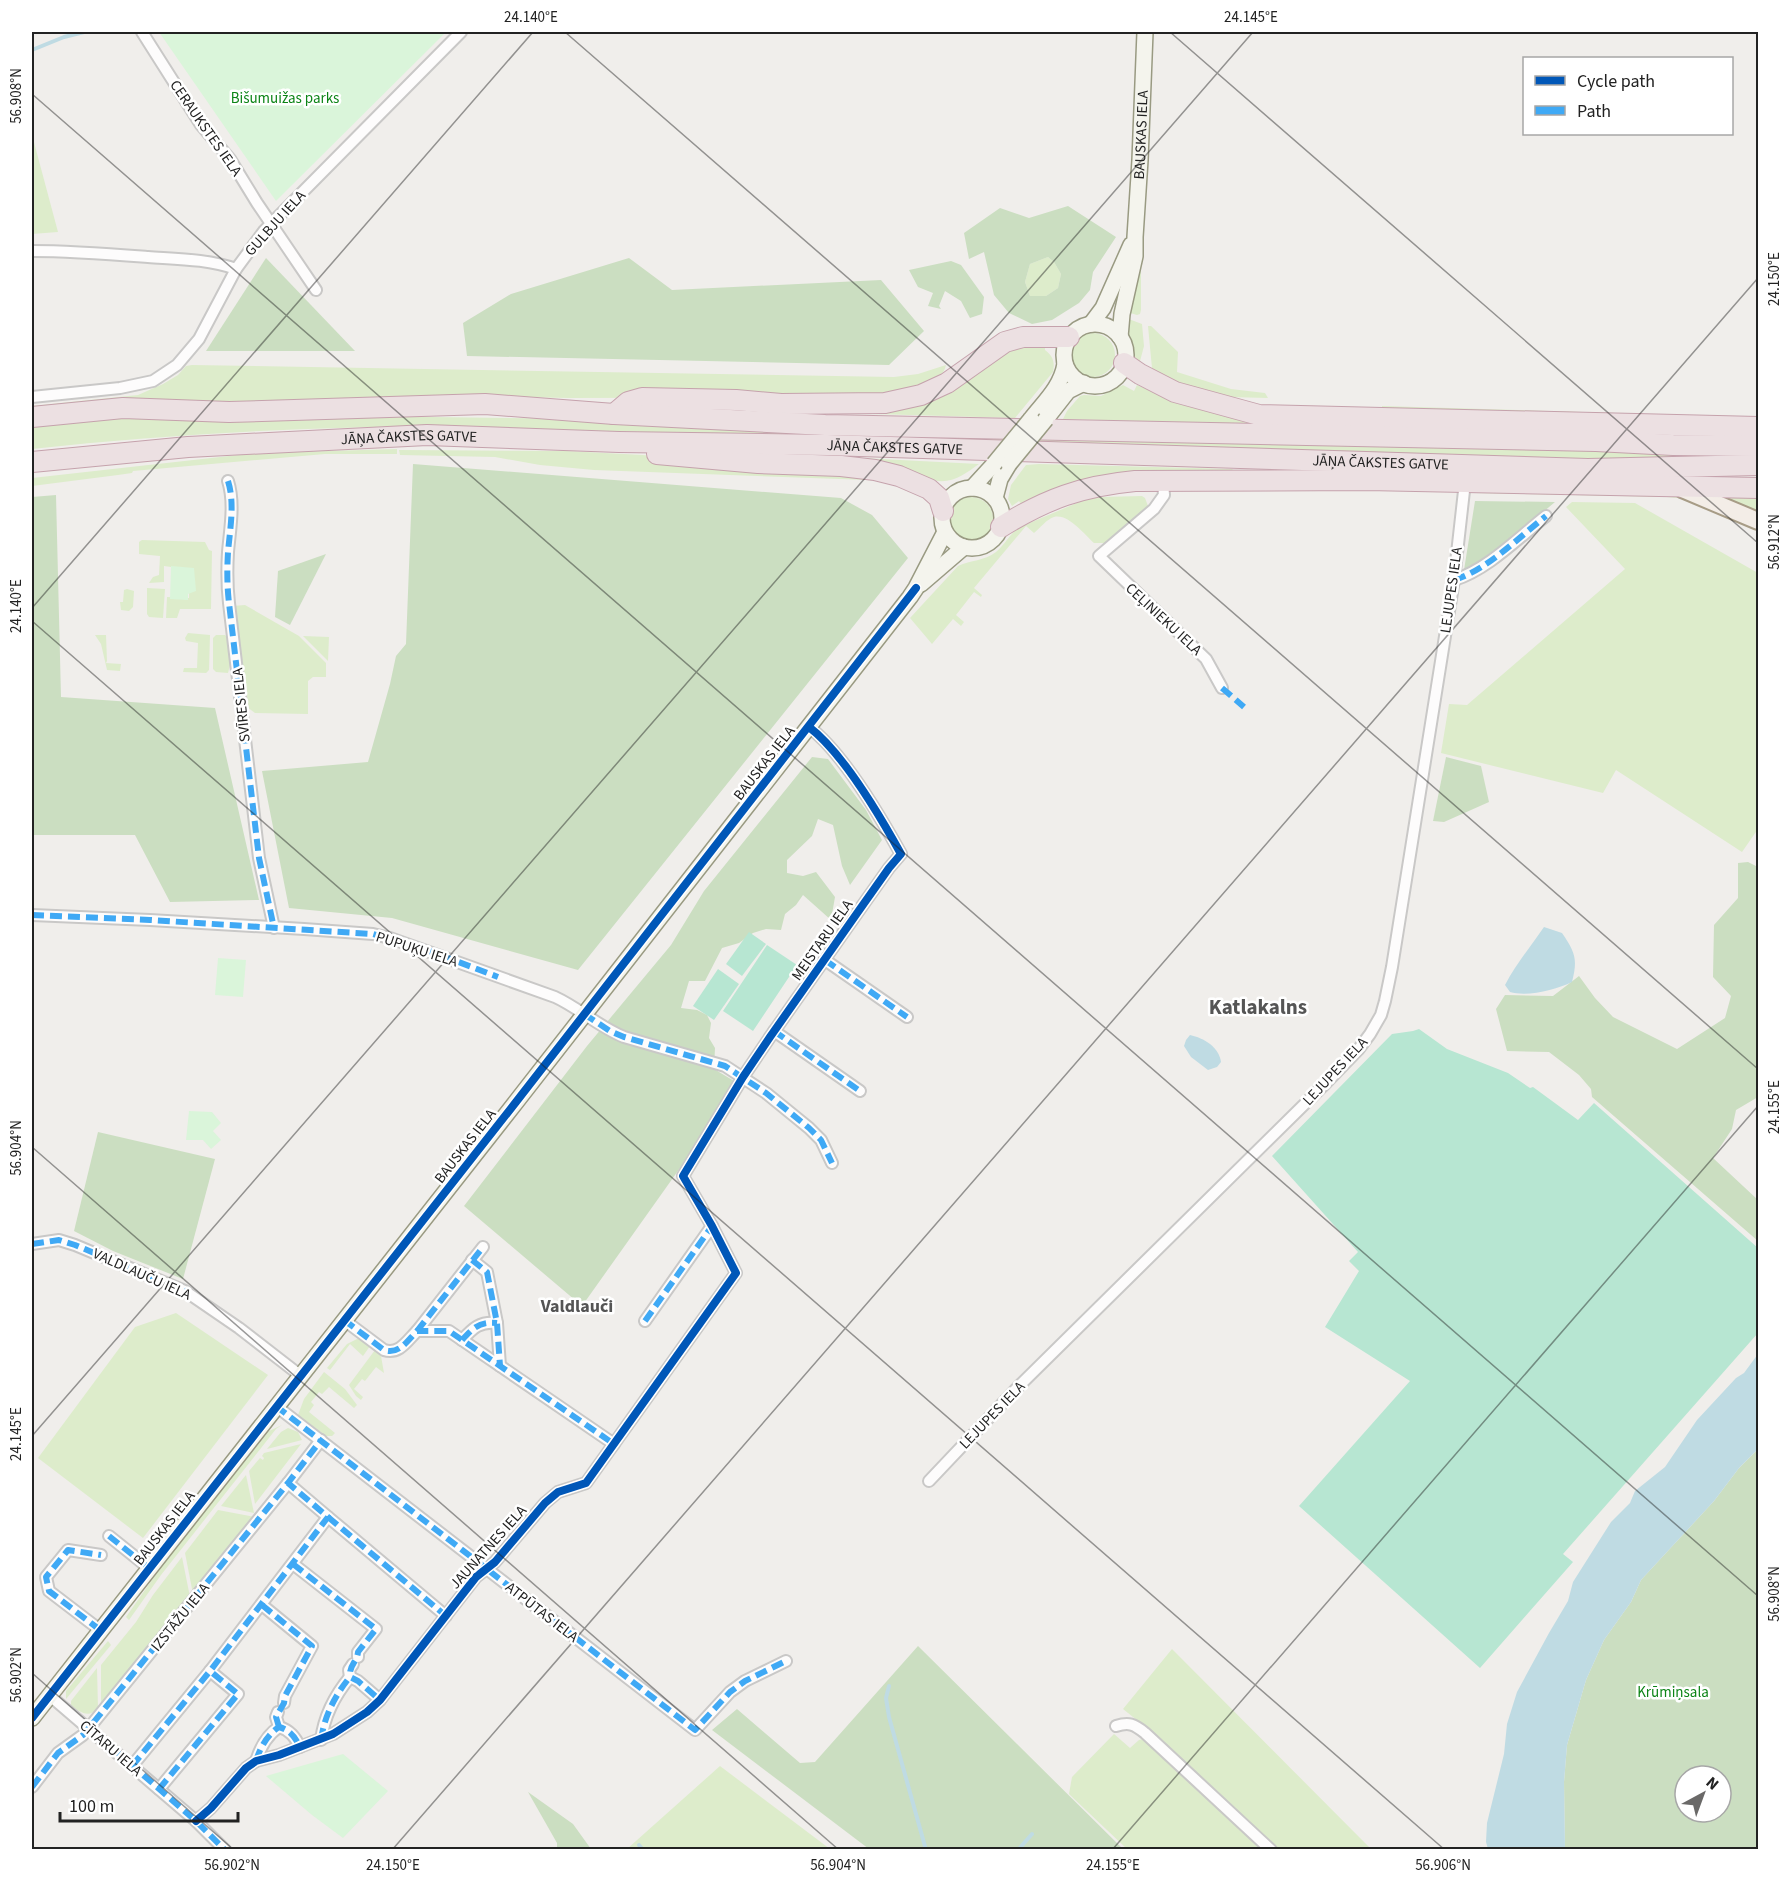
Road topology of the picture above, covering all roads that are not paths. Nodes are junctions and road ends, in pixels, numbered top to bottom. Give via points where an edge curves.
1 (142, 32) edge
2 (461, 32) edge
3 (1145, 32) edge
4 (272, 222) junction
5 (1135, 237) junction
6 (32, 250) edge
7 (236, 269) junction
8 (316, 290) dead end
9 (1091, 324) junction
10 (1069, 337) junction
11 (1120, 337) junction
12 (1124, 363) junction
13 (1065, 364) junction
14 (1084, 383) junction
15 (32, 397) edge
16 (614, 414) junction
17 (32, 417) edge
18 (1038, 419) junction
19 (1758, 427) edge
20 (619, 441) junction
21 (1758, 446) edge
22 (32, 462) edge
23 (1002, 464) junction
24 (1758, 465) edge
25 (228, 481) dead end
26 (1163, 482) junction
27 (1465, 482) junction
28 (1679, 487) junction
29 (972, 488) junction
30 (1758, 488) edge
31 (995, 498) junction
32 (943, 511) junction
33 (1546, 516) dead end
34 (1758, 520) edge
35 (1001, 527) junction
36 (945, 532) junction
37 (964, 547) junction
38 (1454, 580) junction
39 (916, 588) junction
40 (1222, 688) dead end
41 (809, 727) junction
42 (32, 915) edge
43 (274, 928) junction
44 (825, 960) junction
45 (584, 1014) junction
46 (908, 1017) dead end
47 (774, 1031) junction
48 (743, 1077) junction
49 (860, 1091) dead end
50 (832, 1163) dead end
51 (712, 1226) junction
52 (32, 1244) edge
53 (483, 1247) dead end
54 (472, 1260) junction
55 (344, 1320) junction
56 (645, 1321) dead end
57 (497, 1323) junction
58 (417, 1331) junction
59 (462, 1340) junction
60 (500, 1366) junction
61 (301, 1376) junction
62 (276, 1406) junction
63 (321, 1440) junction
64 (614, 1444) junction
65 (929, 1481) dead end
66 (288, 1483) junction
67 (328, 1517) junction
68 (109, 1536) dead end
69 (101, 1555) dead end
70 (293, 1564) junction
71 (149, 1568) junction
72 (485, 1569) junction
73 (262, 1605) junction
74 (446, 1616) junction
75 (100, 1630) junction
76 (786, 1661) dead end
77 (210, 1671) junction
78 (350, 1677) junction
79 (49, 1695) junction
80 (380, 1700) junction
81 (32, 1718) edge
82 (1116, 1726) dead end
83 (279, 1727) junction
84 (89, 1728) junction
85 (321, 1740) junction
86 (300, 1747) junction
87 (256, 1761) junction
88 (132, 1766) junction
89 (32, 1787) edge
90 (159, 1789) junction
91 (196, 1821) junction
92 (225, 1850) edge
93 (1270, 1850) edge

1 - 4 street, CERAUKSTES IELA via 201,125 230,159
2 - 4 street, GULBJU IELA
3 - 5 main road, BAUSKAS IELA
4 - 7 street, GULBJU IELA
4 - 8 street, CERAUKSTES IELA
5 - 9 main road via 1103,308
5 - 11 main road, BAUSKAS IELA
6 - 7 street, GULBJU IELA via 193,260
7 - 15 street via 199,339 177,365 153,381
9 - 10 main road
9 - 11 main road via 1107,327
10 - 13 main road
10 - 16 highway via 1023,337 1005,342 947,383 921,395 885,403 781,404 642,398 628,402
11 - 12 main road
12 - 14 main road via 1112,380 1098,385
12 - 19 highway via 1175,392 1259,415
13 - 14 main road
13 - 18 main road via 1063,377
14 - 18 main road via 1068,391
16 - 17 highway, JĀŅA ČAKSTES GATVE via 484,404 229,412 123,408
16 - 21 highway, JĀŅA ČAKSTES GATVE via 825,425
18 - 23 main road, bridge
20 - 22 highway, JĀŅA ČAKSTES GATVE via 427,435 188,447
20 - 24 highway, JĀŅA ČAKSTES GATVE via 1588,469
20 - 32 highway via 652,453 874,470 929,489 939,498
23 - 29 main road
23 - 31 main road
25 - 43 street, SVĪRES IELA via 229,603 259,858
26 - 27 highway
26 - 35 highway via 1135,481 1076,490
26 - 40 street, CEĻINIEKU IELA via 1164,495 1154,509 1099,556 1206,659
27 - 28 highway
27 - 38 street, LEJUPES IELA
28 - 30 highway
28 - 34 main road
29 - 31 main road
29 - 32 main road via 957,492
31 - 35 main road via 1000,507
32 - 36 main road
33 - 38 street via 1480,568
35 - 37 main road via 990,543
36 - 37 main road
36 - 39 main road, BAUSKAS IELA
37 - 39 main road, BAUSKAS IELA
38 - 65 street, LEJUPES IELA via 1392,967 1378,1022 1327,1082 1018,1387
39 - 41 main road, BAUSKAS IELA
41 - 44 street, MEISTARU IELA via 839,758 901,854
41 - 45 main road, BAUSKAS IELA
42 - 43 street, PUPUĶU IELA
43 - 45 street, PUPUĶU IELA via 390,938 555,997
44 - 46 street
44 - 47 street, MEISTARU IELA
45 - 48 street, PUPUĶU IELA via 624,1037 725,1066
45 - 55 main road, BAUSKAS IELA
47 - 48 street, MEISTARU IELA
47 - 49 street
48 - 50 street, PUPUĶU IELA via 821,1140
48 - 51 street, MEISTARU IELA via 683,1176
51 - 56 street
51 - 64 street, JAUNATNES IELA via 736,1273
52 - 61 street, VALDLAUČU IELA via 59,1240 172,1284
53 - 54 street
54 - 57 street via 487,1272
54 - 58 street
55 - 58 street via 390,1352 398,1350
55 - 61 main road, BAUSKAS IELA
57 - 59 street via 475,1326
57 - 60 street
58 - 59 street via 449,1332
59 - 60 street
60 - 64 street
61 - 62 main road, BAUSKAS IELA
62 - 63 street, ATPŪTAS IELA
62 - 71 main road, BAUSKAS IELA
63 - 66 street, IZSTĀŽU IELA
63 - 72 street, ATPŪTAS IELA
64 - 72 street, JAUNATNES IELA via 586,1483 558,1492 545,1503
66 - 67 street
66 - 84 street, IZSTĀŽU IELA
67 - 70 street
67 - 74 street
68 - 71 street
69 - 75 street via 68,1550 46,1577 49,1591
70 - 73 street
70 - 78 street via 376,1629 358,1652 349,1670
71 - 75 main road, BAUSKAS IELA
72 - 74 street, JAUNATNES IELA
72 - 76 street, ATPŪTAS IELA via 695,1730 730,1692
73 - 77 street
73 - 83 street via 312,1646 276,1717
74 - 80 street, JAUNATNES IELA
75 - 79 main road, BAUSKAS IELA
77 - 88 street
77 - 90 street via 238,1694
78 - 80 street
78 - 85 street via 332,1704
79 - 81 main road, BAUSKAS IELA
79 - 84 street, CĪTARU IELA
80 - 85 street, JAUNATNES IELA via 349,1725
82 - 93 street via 1133,1724
83 - 86 street via 292,1734
83 - 87 street via 259,1749
84 - 88 street, CĪTARU IELA
84 - 89 street, IZSTĀŽU IELA via 58,1753
85 - 86 street, JAUNATNES IELA
86 - 87 street, JAUNATNES IELA
87 - 91 street, JAUNATNES IELA
88 - 90 street, CĪTARU IELA
90 - 91 street, CĪTARU IELA
91 - 92 street, CĪTARU IELA

